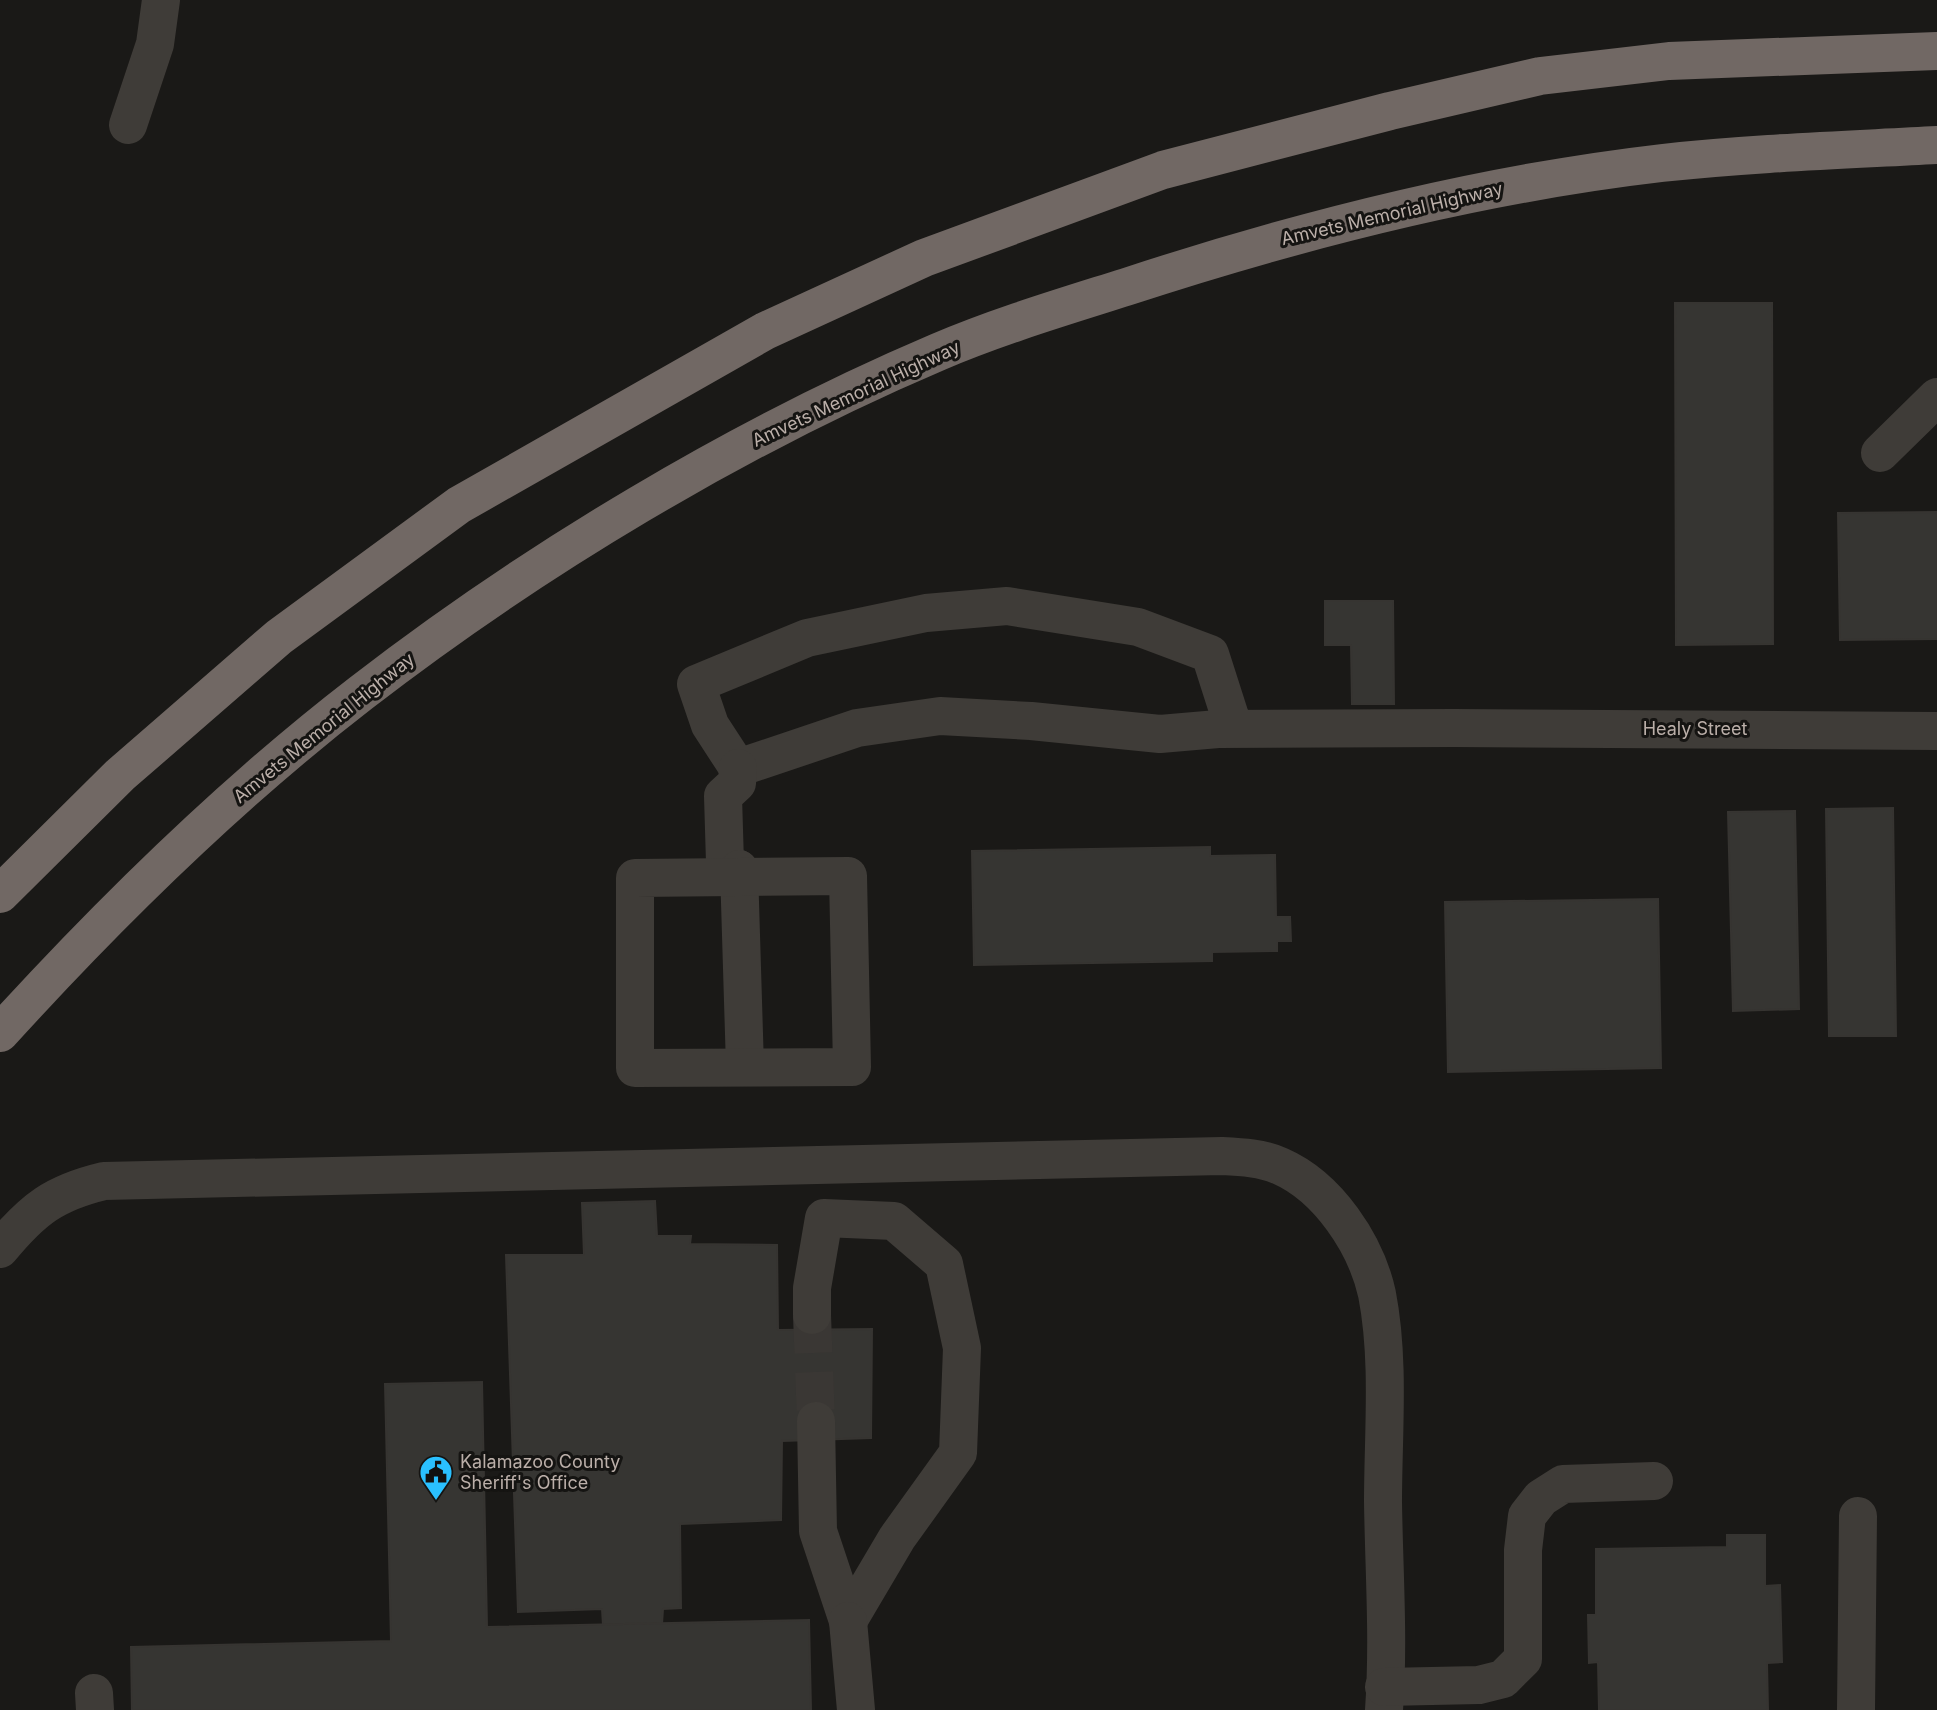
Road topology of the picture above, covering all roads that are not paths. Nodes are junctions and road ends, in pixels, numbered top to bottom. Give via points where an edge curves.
1 (161, 0) edge
2 (1937, 51) edge
3 (128, 125) dead end
4 (1937, 145) edge
5 (1937, 397) edge
6 (1880, 453) dead end
7 (1234, 729) junction
8 (1937, 731) edge
9 (737, 776) junction
10 (739, 873) junction
11 (0, 894) edge
12 (0, 1033) edge
13 (745, 1067) junction
14 (0, 1249) edge
15 (812, 1315) tunnel mouth
16 (816, 1421) tunnel mouth
17 (1654, 1480) dead end
18 (1858, 1516) dead end
19 (849, 1621) junction
20 (1384, 1698) edge
21 (856, 1710) edge
22 (1856, 1710) edge

1 - 3 street via 155,44
2 - 11 highway via 1669,61 1540,76 1163,170 924,258 765,331 459,505 279,637 120,775
4 - 12 highway, Amvets Memorial Highway via 1660,163 1404,208 1241,249 939,351 657,493 494,596 361,693 258,778 136,889
5 - 6 street
7 - 8 street, Healy Street
7 - 9 street, Healy Street via 1160,734 940,716 857,728
7 - 9 street via 1210,654 1138,627 1007,606 926,613 807,638 696,684 710,725
9 - 10 street via 750,794 751,861
10 - 13 street
10 - 13 street via 635,878 635,1068
10 - 13 street via 848,876 852,1067
14 - 20 street via 44,1203 68,1190 104,1181 1222,1156 1280,1166 1327,1201 1345,1224 1364,1257 1377,1296 1382,1359
15 - 19 street via 824,1218 894,1221 944,1264 962,1348 958,1454 897,1538
16 - 19 street via 818,1531
17 - 20 street via 1563,1484 1541,1498 1527,1516 1523,1659 1503,1679
18 - 22 street
19 - 21 street

